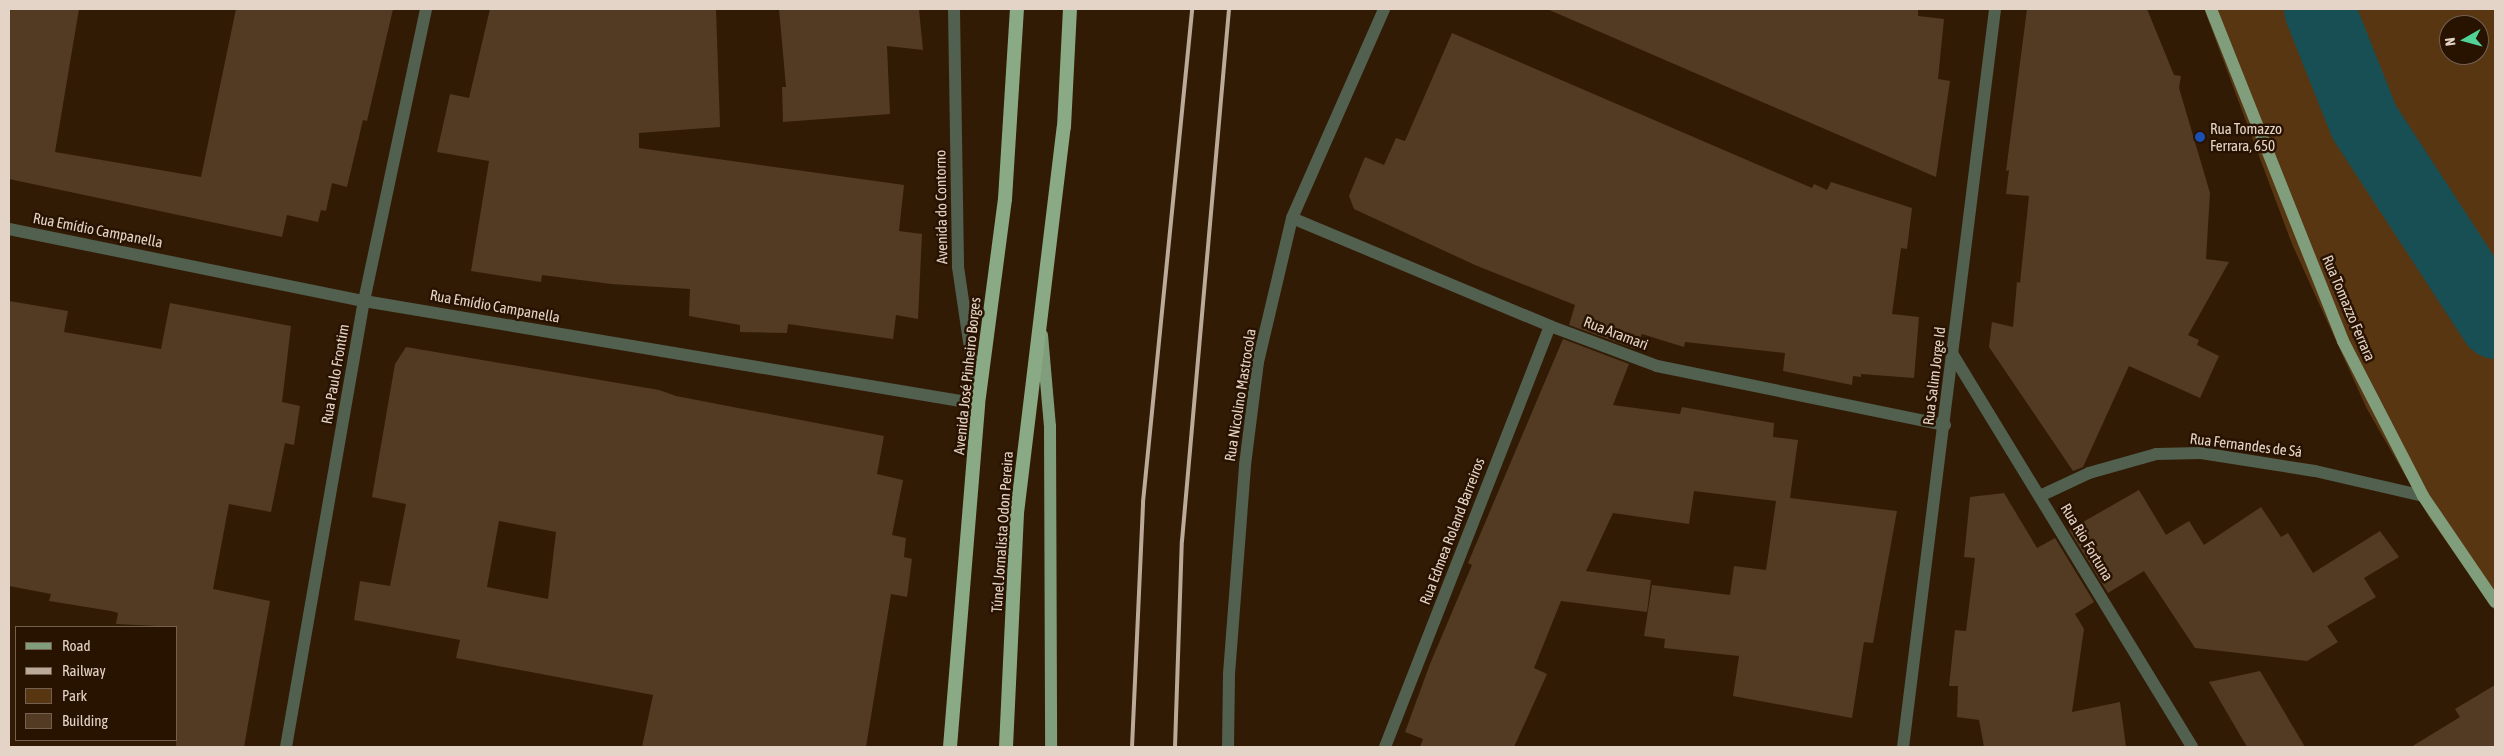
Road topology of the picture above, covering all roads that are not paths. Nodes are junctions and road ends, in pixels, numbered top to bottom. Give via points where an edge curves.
1 (426, 9) edge
2 (954, 9) edge
3 (1017, 9) edge
4 (1070, 9) edge
5 (1384, 9) edge
6 (1995, 9) edge
7 (2211, 9) edge
8 (1292, 218) junction
9 (9, 229) edge
10 (364, 301) junction
11 (1041, 319) junction
12 (1550, 326) junction
13 (1953, 355) junction
14 (978, 404) junction
15 (1945, 425) junction
16 (2040, 496) junction
17 (2423, 496) junction
18 (2495, 602) edge
19 (286, 747) edge
20 (950, 747) edge
21 (1006, 747) edge
22 (1051, 747) edge
23 (1228, 747) edge
24 (1384, 747) edge
25 (1903, 747) edge
26 (2192, 747) edge

1 - 10 street, Rua Paulo Frontim
2 - 14 street, Avenida do Contorno via 958,266
3 - 14 highway, Avenida José Pinheiro Borges via 1005,199
4 - 11 highway via 1064,128
5 - 8 street, Rua Nicolino Mastrocola
6 - 13 street, Rua Salim Jorge Id
7 - 17 main road, Rua Tomazzo Ferrara via 2343,341
8 - 12 street, Rua Aramari
8 - 23 street, Rua Nicolino Mastrocola via 1258,362 1245,465 1229,674
9 - 10 street, Rua Emídio Campanella
10 - 14 street, Rua Emídio Campanella
10 - 19 street, Rua Paulo Frontim
11 - 21 highway, Túnel Jornalista Odon Pereira via 1018,513
11 - 22 main road via 1050,426
12 - 15 street, Rua Aramari via 1657,366
12 - 24 street, Rua Edmea Roland Barreiros
13 - 15 street, Rua Salim Jorge Id
13 - 16 street, Rua Rio Fortuna
14 - 20 highway, Avenida José Pinheiro Borges
15 - 25 street, Rua Salim Jorge Id
16 - 17 street, Rua Fernandes de Sá via 2090,473 2156,454 2201,453 2315,471
16 - 26 street, Rua Rio Fortuna
17 - 18 main road, Rua Tomazzo Ferrara

